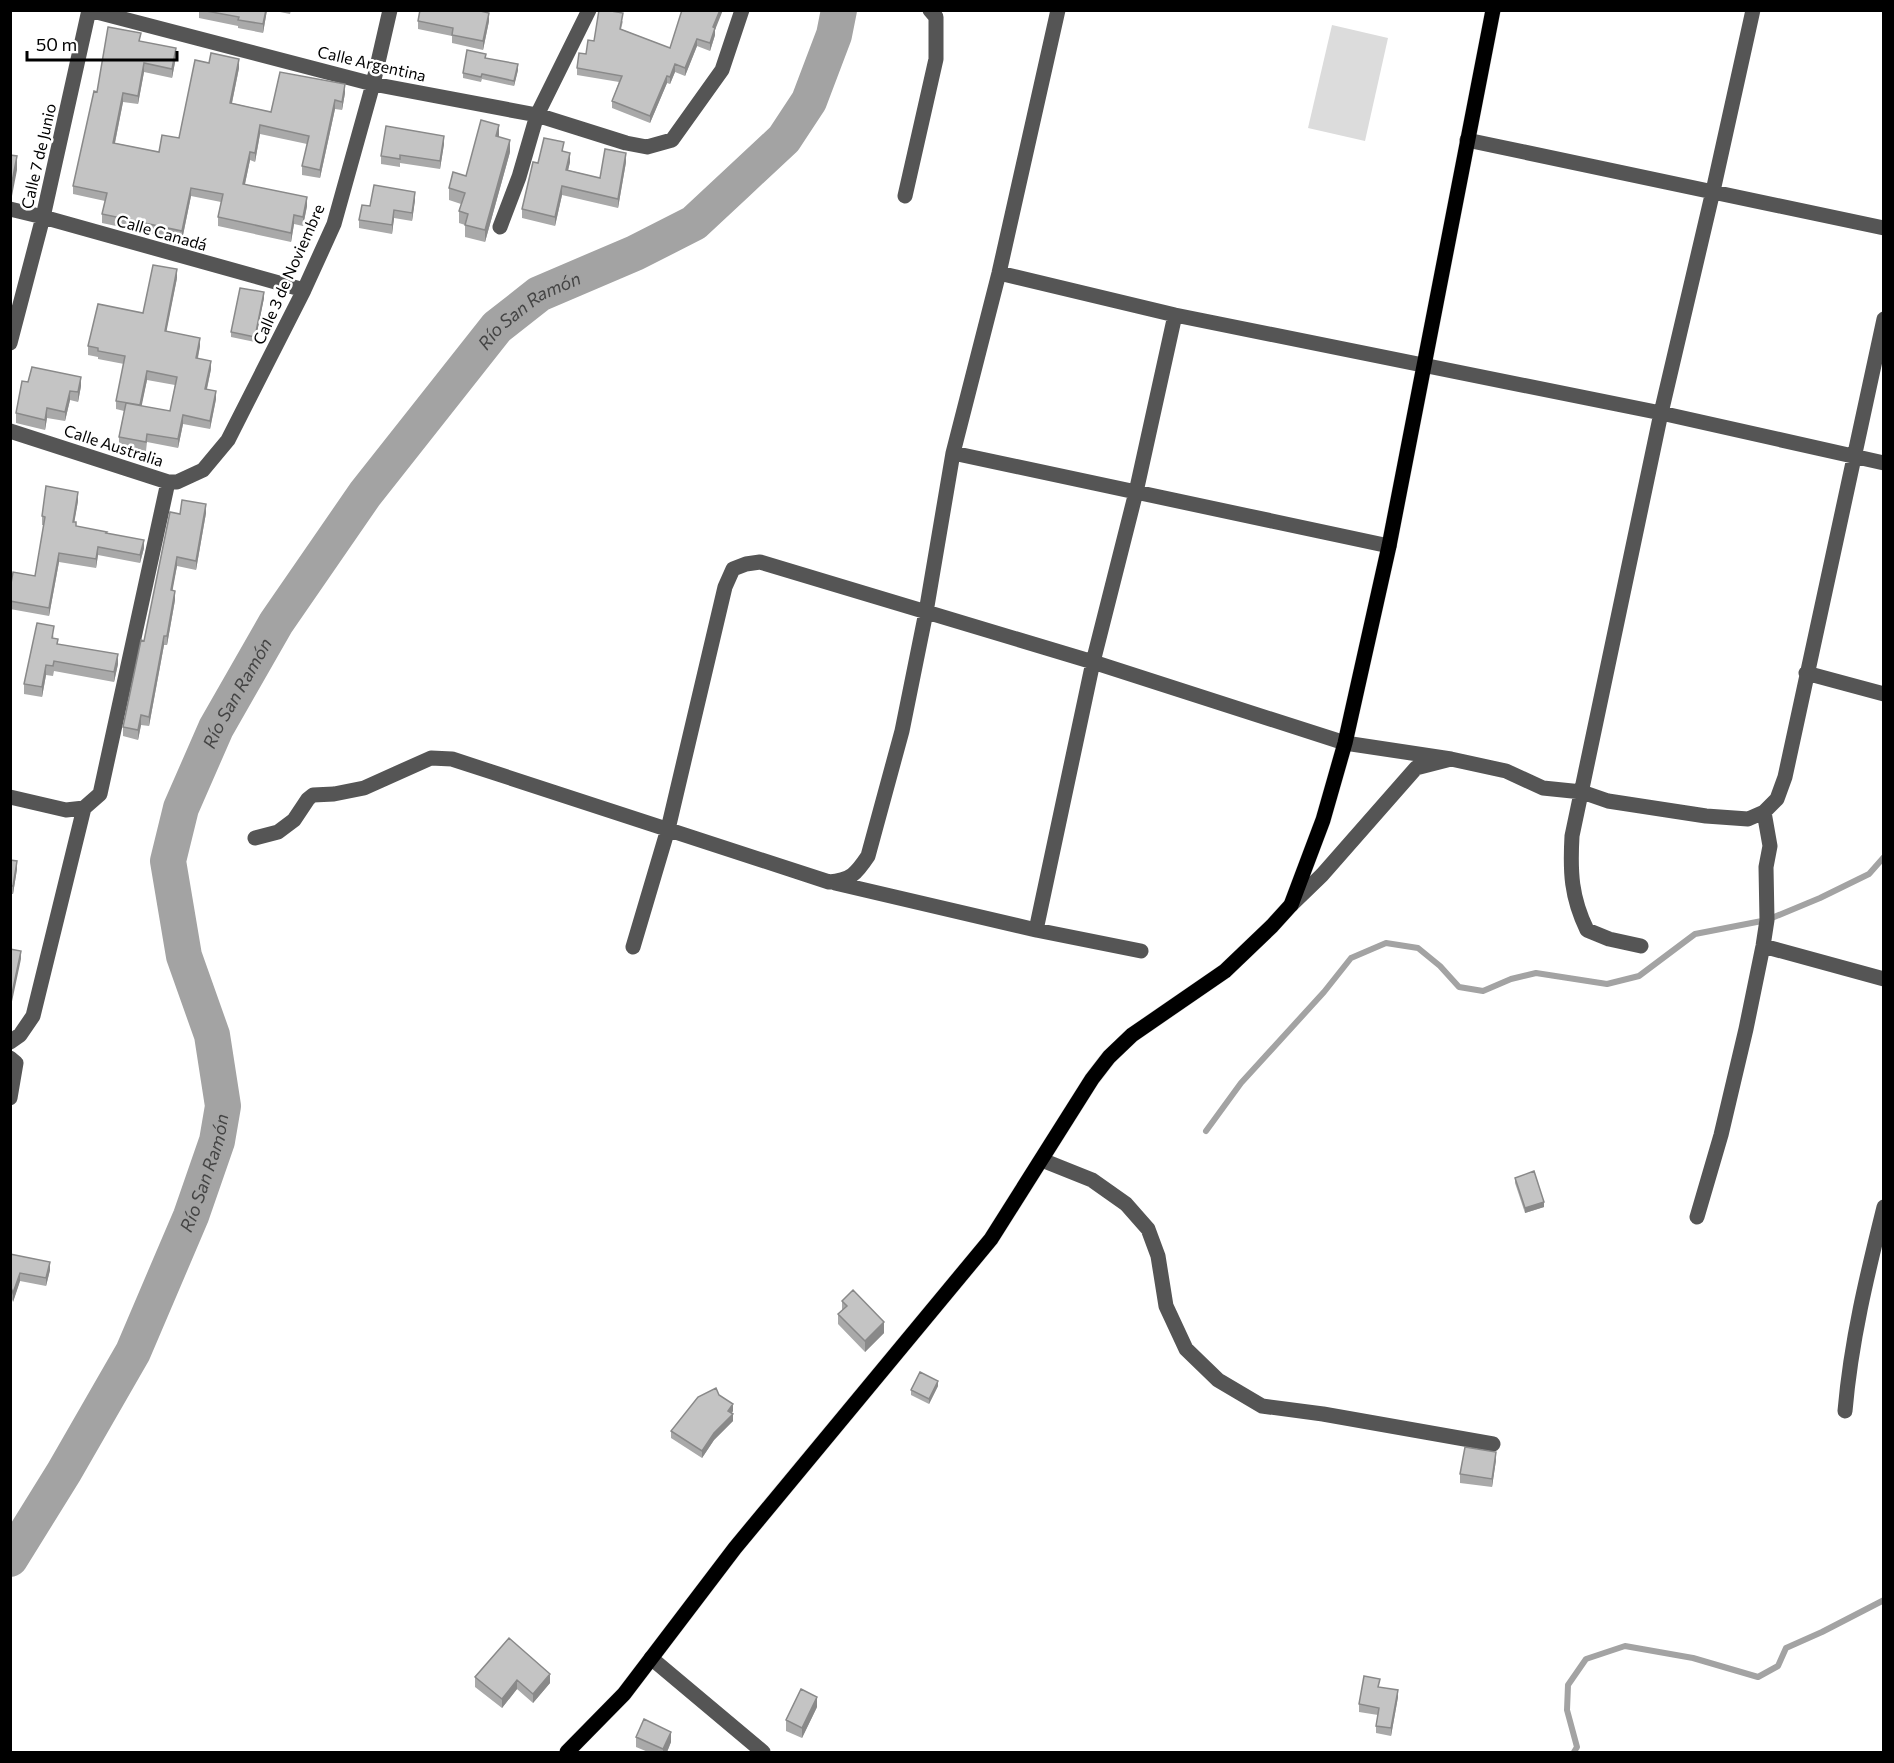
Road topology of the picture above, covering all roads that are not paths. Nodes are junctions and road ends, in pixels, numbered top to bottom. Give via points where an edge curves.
1 (89, 10) edge
2 (390, 10) edge
3 (589, 10) edge
4 (742, 10) edge
5 (930, 10) edge
6 (1058, 10) edge
7 (1493, 10) edge
8 (1753, 10) edge
9 (373, 84) junction
10 (537, 115) junction
11 (1467, 140) junction
12 (1713, 191) junction
13 (905, 196) dead end
14 (10, 209) edge
15 (43, 217) junction
16 (500, 227) dead end
17 (1884, 228) edge
18 (999, 273) junction
19 (304, 290) junction
20 (1175, 315) junction
21 (1884, 319) edge
22 (10, 343) edge
23 (1425, 365) junction
24 (1660, 412) junction
25 (10, 431) edge
26 (228, 440) joint
27 (953, 453) junction
28 (1854, 456) junction
29 (1884, 463) edge
30 (168, 482) junction
31 (1136, 492) junction
32 (1389, 546) junction
33 (926, 612) junction
34 (1093, 662) junction
35 (1806, 673) junction
36 (1884, 694) edge
37 (1345, 743) junction
38 (1451, 759) junction
39 (1582, 792) junction
40 (10, 797) edge
41 (84, 808) junction
42 (1764, 812) junction
43 (668, 829) junction
44 (255, 838) dead end
45 (829, 882) junction
46 (1291, 905) junction
47 (1036, 930) junction
48 (1641, 946) dead end
49 (1763, 946) junction
50 (633, 947) dead end
51 (1141, 951) dead end
52 (1884, 980) edge
53 (10, 1042) edge
54 (10, 1058) edge
55 (10, 1098) edge
56 (1042, 1160) junction
57 (1884, 1207) edge
58 (1697, 1217) dead end
59 (1845, 1411) dead end
60 (1494, 1444) dead end
61 (651, 1658) junction
62 (567, 1752) edge
63 (763, 1752) edge

1 - 9 street, Calle Argentina
1 - 15 street, Calle 7 de Junio
2 - 9 street, Calle 3 de Noviembre
3 - 10 street
4 - 10 street, Calle Argentina via 722,70 672,140 647,147
5 - 13 street via 936,17 936,59
6 - 18 street
7 - 11 main road
8 - 12 street
9 - 10 street, Calle Argentina
9 - 19 street, Calle 3 de Noviembre via 334,224
10 - 16 street
11 - 12 street
11 - 23 main road
12 - 17 street
12 - 24 street
14 - 15 street, Calle Canadá
15 - 19 street, Calle Canadá
15 - 22 street, Calle 7 de Junio
18 - 20 street
18 - 27 street
19 - 26 street, Calle 3 de Noviembre
20 - 23 street
20 - 31 street
21 - 28 street
23 - 24 street
23 - 32 main road
24 - 28 street
24 - 39 street
25 - 30 street, Calle Australia
26 - 30 street, Calle Australia via 203,470
27 - 31 street
27 - 33 street
28 - 29 street
28 - 35 street
30 - 41 street via 100,794
31 - 32 street
31 - 34 street
32 - 37 main road
33 - 34 street
33 - 43 street via 760,562 733,569 725,587
33 - 45 street via 902,731 868,856 858,871 845,880
34 - 37 street
34 - 47 street
35 - 36 street
35 - 42 street via 1785,777 1778,799
37 - 38 street
37 - 46 main road via 1323,820
38 - 39 street via 1506,771 1543,788
38 - 46 street via 1416,768
39 - 42 street via 1608,801 1706,816 1748,819
39 - 48 street via 1572,836 1570,874 1579,913 1587,930
40 - 41 street via 66,810
41 - 53 street via 33,1016
42 - 49 street via 1770,846
43 - 44 street via 452,759 430,758 364,788 313,795 294,820 278,832
43 - 45 street
43 - 50 street
45 - 47 street
46 - 56 main road via 1225,971 1132,1035 1108,1057
47 - 51 street
49 - 52 street
49 - 58 street via 1723,1124
54 - 55 street via 16,1064
56 - 60 street via 1092,1179 1126,1204 1148,1229 1158,1256 1166,1306 1186,1349 1218,1380 1262,1406
56 - 61 main road via 991,1239 735,1548
57 - 59 street via 1860,1304
61 - 62 main road via 624,1694
61 - 63 street

